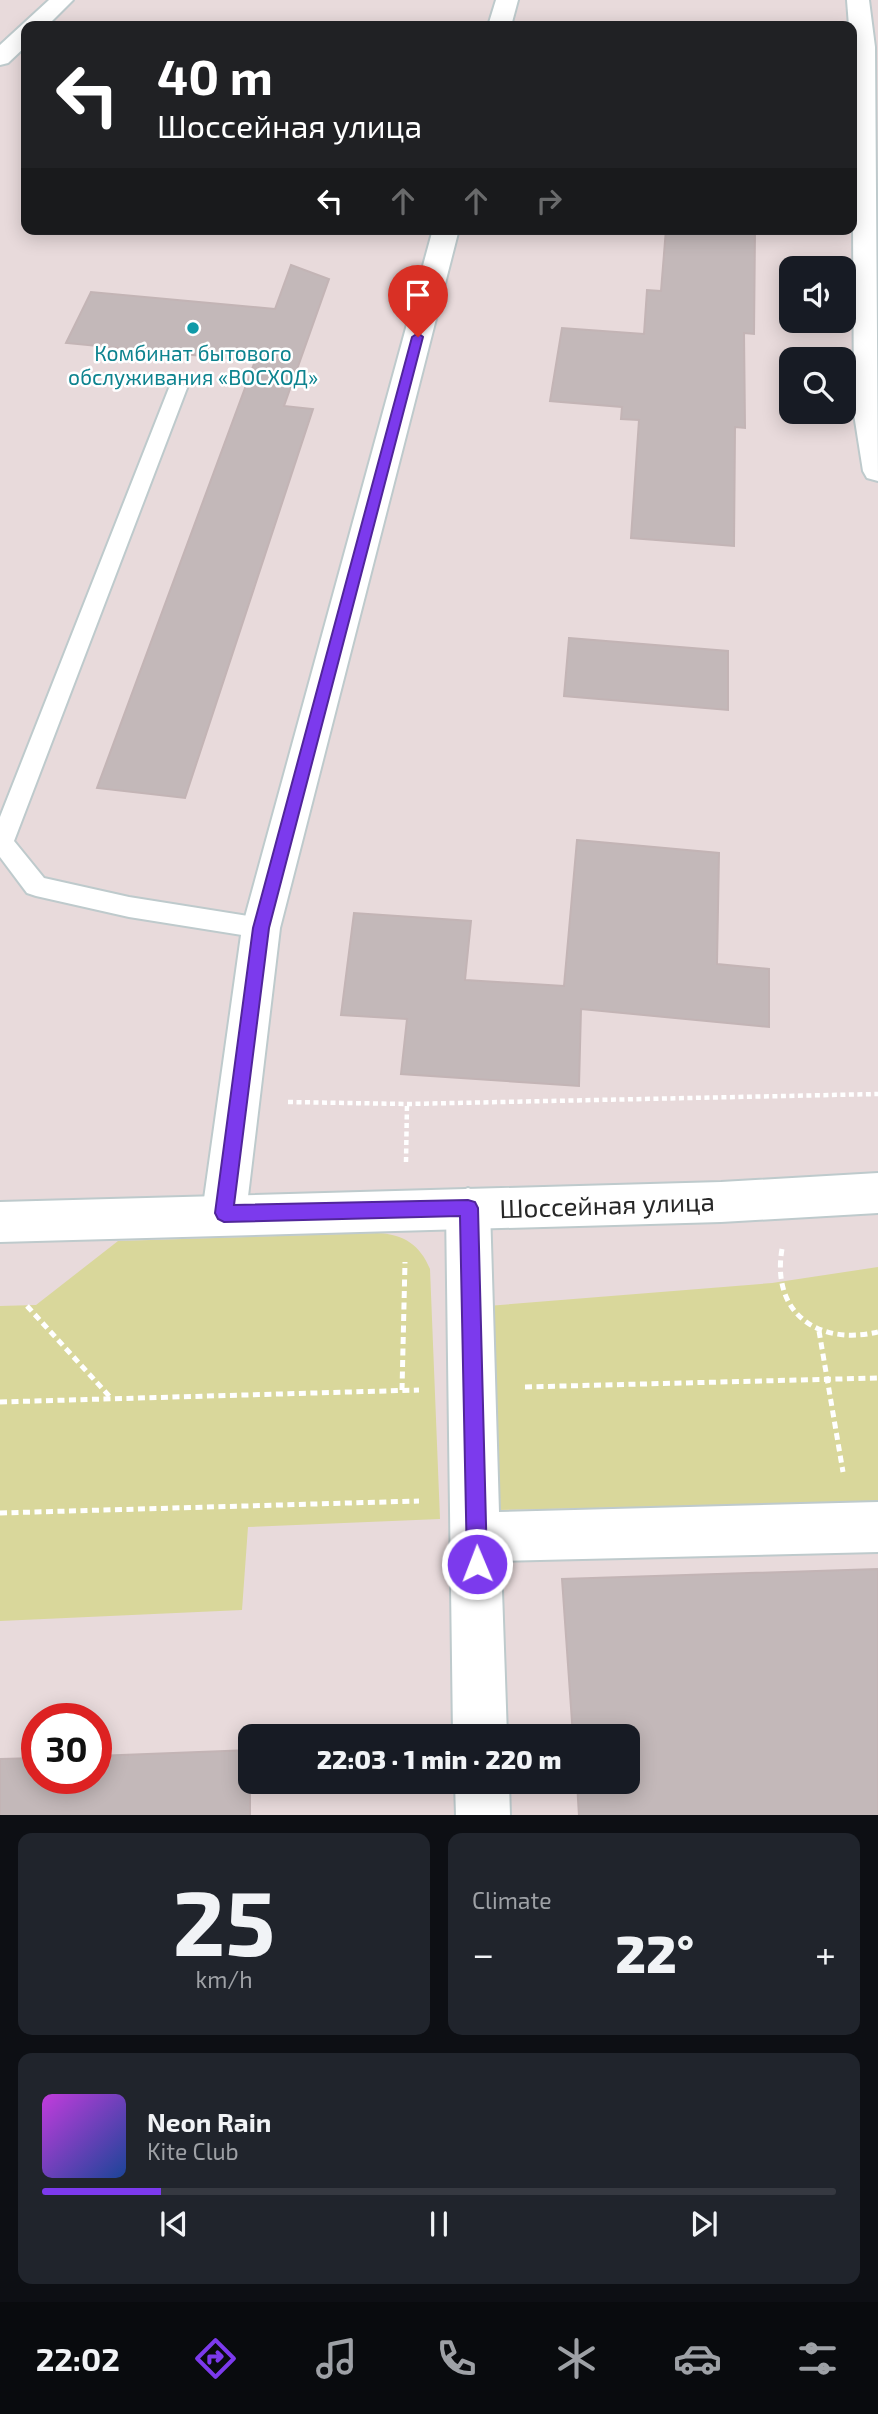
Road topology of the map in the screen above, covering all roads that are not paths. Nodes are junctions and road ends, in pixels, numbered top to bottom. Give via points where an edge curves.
1 (62, 0) edge
2 (507, 0) edge
3 (858, 0) edge
4 (39, 21) edge
5 (501, 21) edge
6 (21, 38) edge
7 (0, 58) edge
8 (444, 235) edge
9 (178, 388) dead end
10 (878, 471) edge
11 (261, 928) junction
12 (878, 1193) edge
13 (468, 1208) junction
14 (224, 1213) junction
15 (0, 1222) edge
16 (476, 1518) junction
17 (878, 1527) edge
18 (480, 1724) edge
19 (482, 1794) edge
20 (483, 1815) edge

1 - 4 street
2 - 5 street
3 - 10 street via 863,47 869,414
6 - 7 street
8 - 11 street
9 - 11 lane via 2,842 36,886 129,907
11 - 14 street
12 - 13 street, Шоссейная улица
13 - 14 street, Шоссейная улица
13 - 16 street
14 - 15 street, Шоссейная улица
16 - 17 street
16 - 18 street
19 - 20 street

